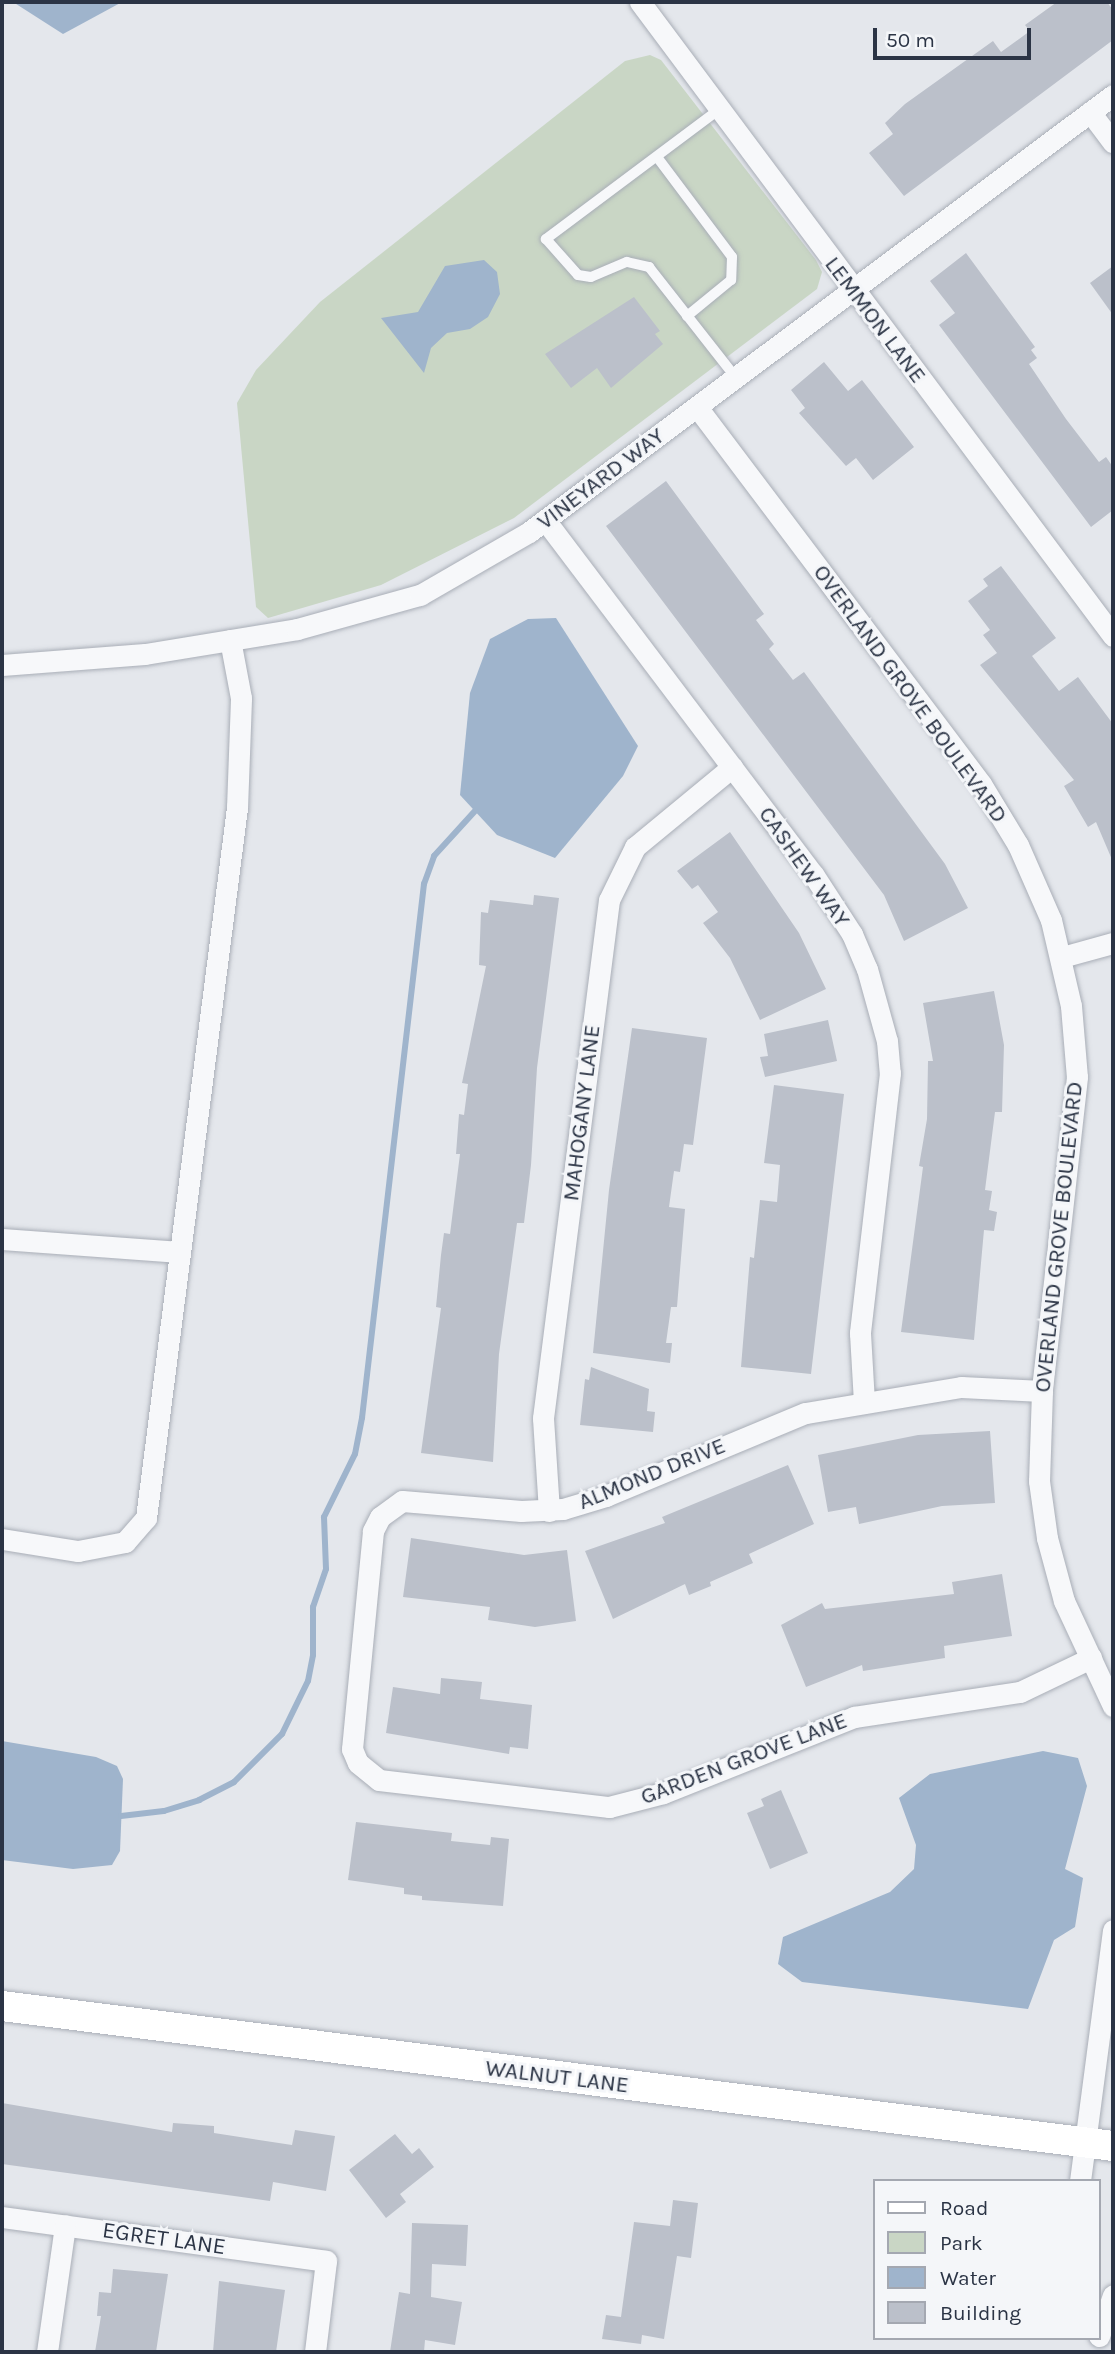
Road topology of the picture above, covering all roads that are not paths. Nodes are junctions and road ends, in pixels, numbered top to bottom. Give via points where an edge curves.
1 (640, 2) edge
2 (1113, 95) edge
3 (721, 108) junction
4 (1090, 112) junction
5 (1113, 142) edge
6 (657, 157) junction
7 (852, 291) junction
8 (687, 316) junction
9 (736, 378) junction
10 (697, 407) junction
11 (545, 520) junction
12 (1113, 636) edge
13 (230, 640) junction
14 (2, 665) edge
15 (732, 767) junction
16 (1113, 943) edge
17 (1062, 957) junction
18 (2, 1238) edge
19 (177, 1252) junction
20 (1042, 1391) junction
21 (864, 1403) junction
22 (549, 1511) junction
23 (2, 1539) edge
24 (362, 1635) joint
25 (1091, 1658) junction
26 (1113, 1706) edge
27 (1113, 1930) edge
28 (2, 2006) edge
29 (1100, 2144) edge
30 (1081, 2179) edge
31 (2, 2217) edge
32 (65, 2225) junction
33 (1113, 2295) edge
34 (1101, 2327) edge
35 (47, 2352) edge
36 (315, 2352) edge

1 - 3 street, LEMMON LANE
2 - 4 street, VINEYARD WAY
3 - 6 lane
3 - 7 street, LEMMON LANE
4 - 5 street
4 - 7 street, VINEYARD WAY
6 - 8 lane via 732,257 731,279
6 - 8 lane via 546,239 578,275 591,277 639,261 649,267
7 - 9 street, VINEYARD WAY
7 - 12 street, LEMMON LANE
8 - 9 lane
9 - 10 street, VINEYARD WAY
10 - 11 street, VINEYARD WAY
10 - 17 street, OVERLAND GROVE BOULEVARD via 988,795 1036,882
11 - 13 street, VINEYARD WAY via 420,595 297,629
11 - 15 street, CASHEW WAY
13 - 14 street, VINEYARD WAY via 145,654
13 - 19 street via 241,698 237,808
15 - 21 street, CASHEW WAY via 852,934 867,968 887,1041 889,1104 859,1354
15 - 22 street, MAHOGANY LANE via 635,847 609,900 544,1418
16 - 17 street
17 - 20 street, OVERLAND GROVE BOULEVARD via 1076,1040 1076,1112
18 - 19 street
19 - 23 street via 146,1518 125,1542 78,1551
20 - 21 street, ALMOND DRIVE via 961,1387
20 - 25 street, OVERLAND GROVE BOULEVARD via 1039,1456 1045,1528 1064,1601
21 - 22 street, ALMOND DRIVE via 795,1416 606,1496
22 - 24 street, ALMOND DRIVE via 414,1499 388,1508 373,1531
24 - 25 street, GARDEN GROVE LANE via 351,1735 358,1763 367,1773 379,1780 592,1807 642,1800 853,1717 1020,1692
25 - 26 street, OVERLAND GROVE BOULEVARD
27 - 29 street
28 - 29 main road, WALNUT LANE
29 - 30 street
31 - 32 street, EGRET LANE
32 - 35 street
32 - 36 street, EGRET LANE via 326,2261
33 - 34 street

